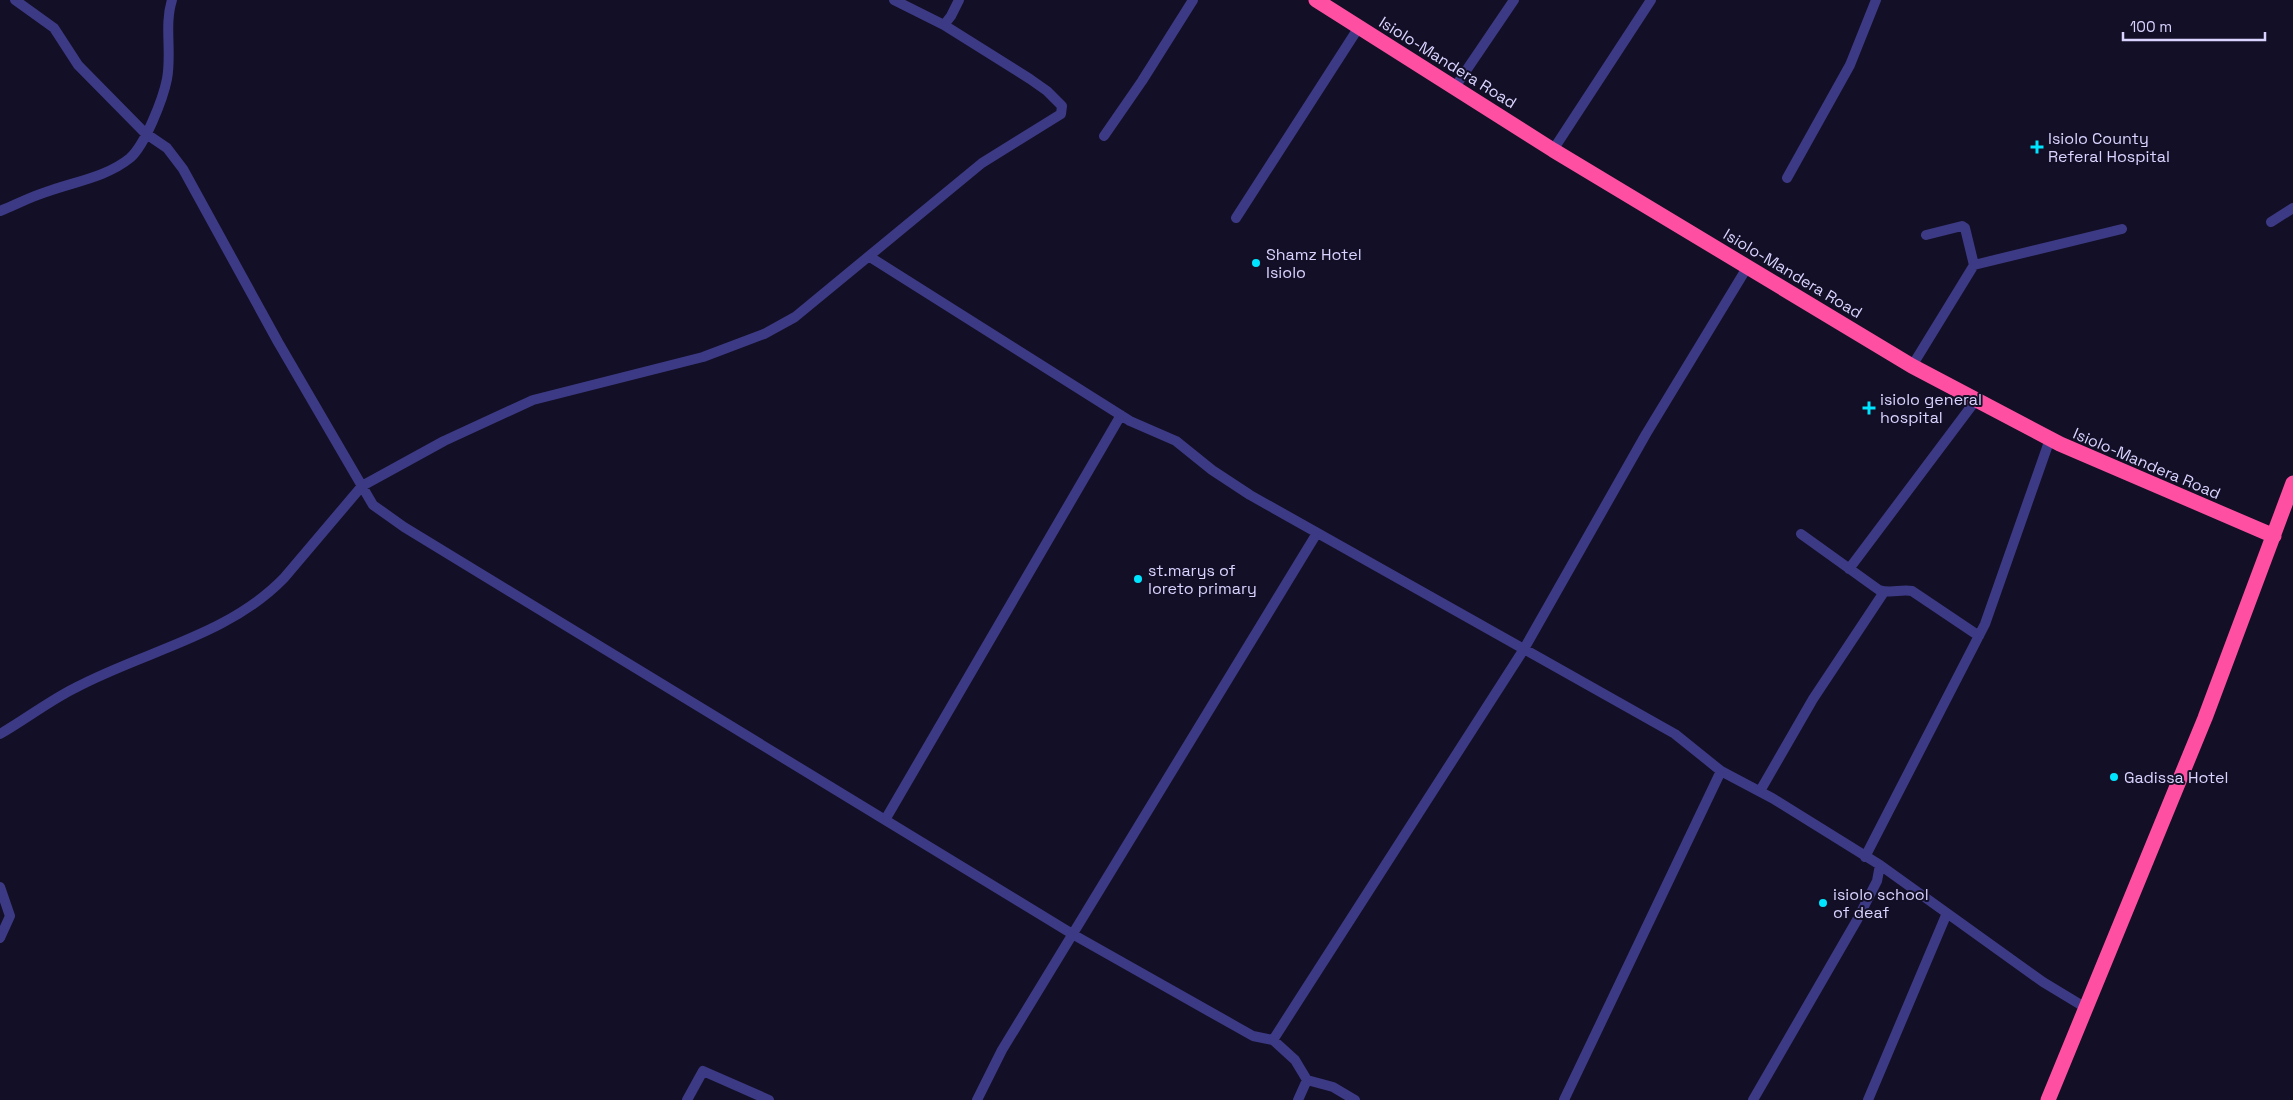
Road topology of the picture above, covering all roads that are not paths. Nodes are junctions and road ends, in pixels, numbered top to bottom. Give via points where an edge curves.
1 (15, 0) edge
2 (172, 0) edge
3 (894, 0) edge
4 (959, 0) edge
5 (1193, 0) edge
6 (1514, 0) edge
7 (1651, 0) edge
8 (1876, 0) edge
9 (1320, 1) edge
10 (944, 25) junction
11 (1359, 27) junction
12 (1455, 87) junction
13 (146, 133) junction
14 (1104, 136) dead end
15 (1553, 150) junction
16 (1788, 178) dead end
17 (2293, 208) edge
18 (0, 211) edge
19 (1236, 218) dead end
20 (2271, 222) dead end
21 (2122, 229) dead end
22 (1926, 235) dead end
23 (870, 257) junction
24 (1974, 265) junction
25 (1748, 266) junction
26 (1912, 366) junction
27 (1976, 400) junction
28 (1121, 415) junction
29 (2050, 439) junction
30 (2293, 483) edge
31 (362, 486) junction
32 (1318, 533) junction
33 (1801, 534) dead end
34 (2274, 536) junction
35 (1849, 569) junction
36 (1884, 592) junction
37 (1979, 636) junction
38 (1524, 649) junction
39 (0, 734) edge
40 (1720, 771) junction
41 (1760, 791) junction
42 (885, 820) junction
43 (1865, 857) junction
44 (1880, 866) junction
45 (0, 887) edge
46 (1947, 913) junction
47 (1074, 935) junction
48 (0, 938) edge
49 (2086, 1008) junction
50 (1273, 1040) junction
51 (1307, 1080) junction
52 (687, 1100) edge
53 (769, 1100) edge
54 (977, 1100) edge
55 (1298, 1100) edge
56 (1355, 1100) edge
57 (1564, 1100) edge
58 (1753, 1100) edge
59 (1868, 1100) edge
60 (2048, 1100) edge

1 - 13 street via 54,28 78,65
2 - 13 street via 168,12 167,78
3 - 10 street
4 - 10 street
5 - 14 street
6 - 12 street
7 - 15 street
8 - 16 street via 1850,65
9 - 11 highway, Isiolo-Mandera Road
10 - 23 street via 1047,90 1063,110 1057,118 982,163
11 - 12 highway, Isiolo-Mandera Road
11 - 19 street
12 - 15 highway, Isiolo-Mandera Road
13 - 18 street via 130,158 114,167
13 - 31 street via 167,148 183,169
15 - 25 highway, Isiolo-Mandera Road
17 - 20 street
21 - 24 street
22 - 24 street via 1962,226
23 - 28 street
23 - 31 street via 795,317 764,334 696,360 533,400 444,441
24 - 26 street
25 - 26 highway, Isiolo-Mandera Road
25 - 38 street via 1646,434
26 - 27 highway, Isiolo-Mandera Road
27 - 29 highway, Isiolo-Mandera Road
27 - 35 street
28 - 32 street via 1176,441 1225,479
28 - 42 street
29 - 34 highway, Isiolo-Mandera Road
29 - 37 street
30 - 34 highway
31 - 39 street via 271,592 178,645 76,688
31 - 42 street via 373,505 404,527
32 - 38 street
32 - 47 street
33 - 35 street
34 - 49 highway
35 - 36 street
36 - 37 street via 1912,591
36 - 41 street via 1813,699
37 - 43 street
38 - 40 street via 1675,734
38 - 50 street
40 - 41 street
40 - 57 street
41 - 43 street
42 - 47 street
43 - 44 street
44 - 46 street
44 - 58 street via 1877,881 1865,904
45 - 48 street via 10,916
46 - 49 street via 2043,982
46 - 59 street
47 - 50 street via 1254,1036
47 - 54 street via 1002,1050
49 - 60 highway
50 - 51 street via 1295,1060
51 - 55 street
51 - 56 street via 1333,1087
52 - 53 street via 702,1071

